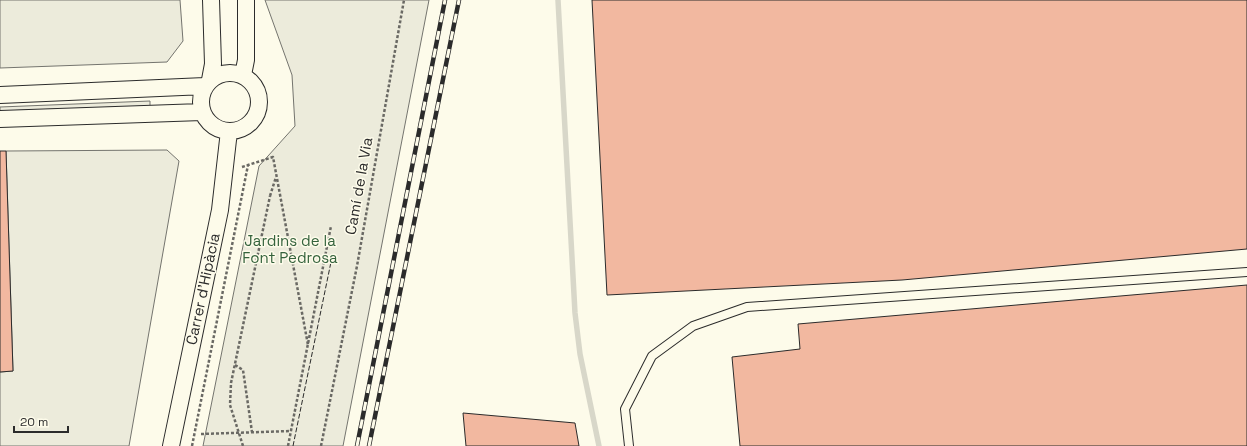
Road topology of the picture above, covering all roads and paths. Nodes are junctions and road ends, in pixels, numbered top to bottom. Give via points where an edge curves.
1 (211, 0) edge
2 (246, 0) edge
3 (404, 0) edge
4 (243, 76) junction
5 (207, 83) junction
6 (0, 95) edge
7 (202, 112) junction
8 (0, 119) edge
9 (229, 131) junction
10 (248, 165) junction
11 (241, 167) dead end
12 (276, 175) junction
13 (331, 226) dead end
14 (1247, 272) edge
15 (308, 345) junction
16 (235, 365) junction
17 (291, 431) junction
18 (252, 432) junction
19 (201, 434) dead end
20 (170, 446) edge
21 (192, 446) edge
22 (243, 446) edge
23 (288, 446) edge
24 (321, 446) edge
25 (629, 446) edge

1 - 5 street via 213,50
2 - 4 street via 246,60
3 - 24 path, Camí de la Via via 357,266
4 - 5 street via 226,72
4 - 9 street via 256,90 259,99 258,109 247,125 239,130
5 - 6 street
5 - 7 street via 201,94
7 - 8 street
7 - 9 street via 212,126
9 - 20 street, Carrer d'Hipàcia via 220,210
10 - 11 path
10 - 12 path via 273,157
10 - 21 path
12 - 15 path
12 - 16 path, bridge
13 - 15 path
14 - 25 lane via 747,308 693,326 652,356 625,409
15 - 17 path
16 - 18 path via 243,370
16 - 22 path, bridge via 230,405
17 - 18 path
17 - 23 path
18 - 19 path

